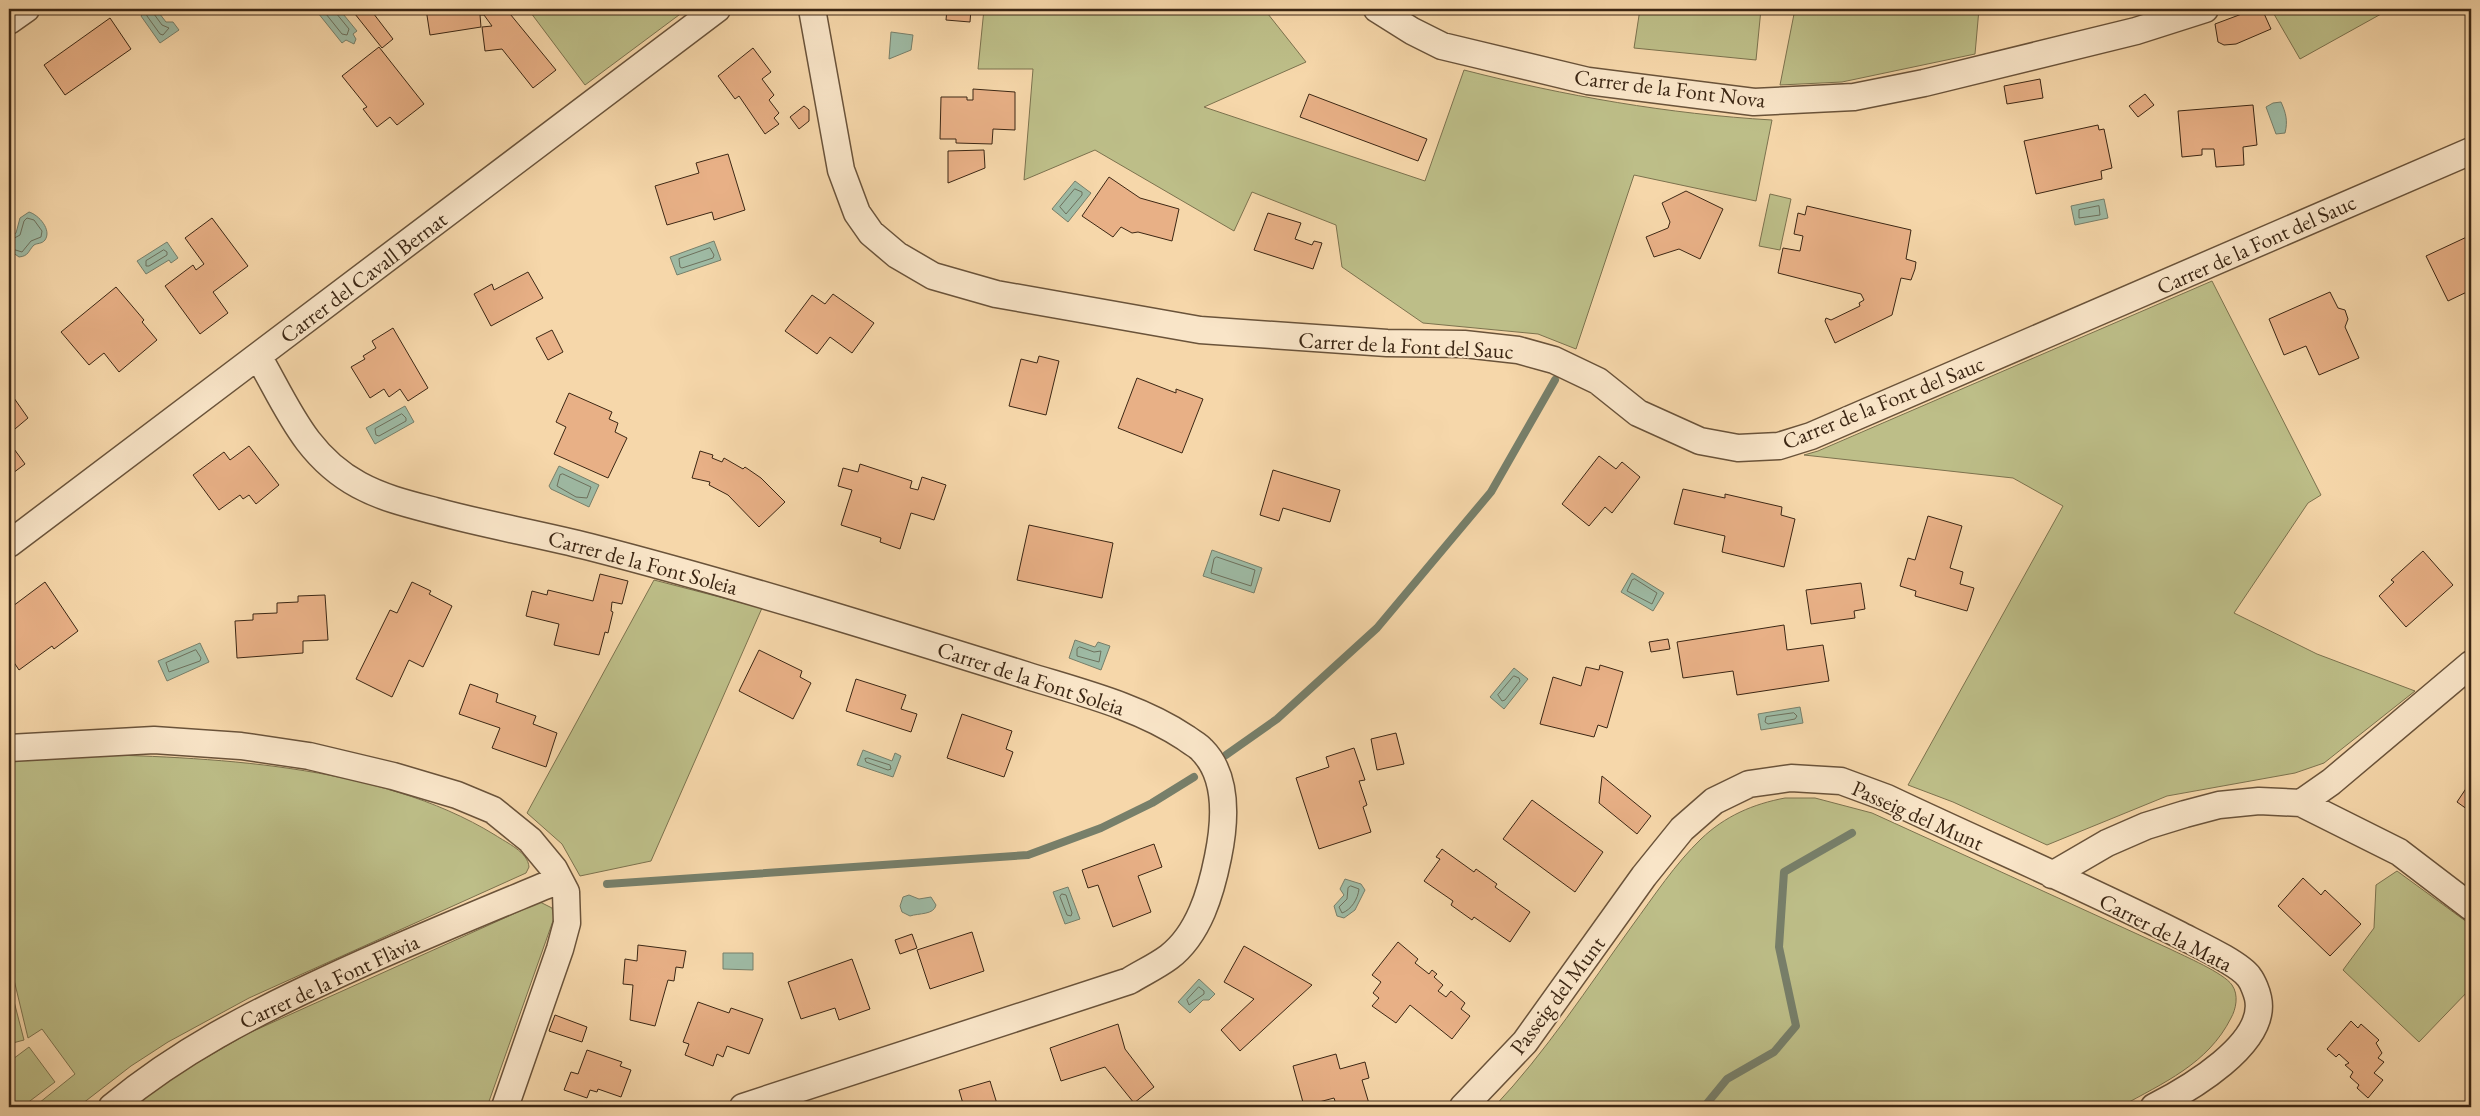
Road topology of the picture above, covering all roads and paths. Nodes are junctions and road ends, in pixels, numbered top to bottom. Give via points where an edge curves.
1 (26, 9) edge
2 (717, 9) edge
3 (812, 9) edge
4 (1377, 9) edge
5 (2205, 9) edge
6 (9, 21) edge
7 (2471, 151) edge
8 (258, 356) junction
9 (9, 544) edge
10 (2471, 664) edge
11 (9, 748) edge
12 (2301, 803) junction
13 (2052, 875) junction
14 (559, 880) junction
15 (2471, 906) edge
16 (112, 1107) edge
17 (505, 1107) edge
18 (743, 1107) edge
19 (1463, 1107) edge
20 (2154, 1107) edge

1 - 6 street
2 - 8 street, Carrer del Cavall Bernat
3 - 7 street, Carrer de la Font del Sauc via 841,170 857,213 871,233 897,255 933,276 996,294 1200,330 1348,341 1464,344 1518,350 1554,360 1598,381 1638,413 1691,437 1738,448 1778,446 1810,436
4 - 5 street, Carrer de la Font Nova via 1442,46 1588,81 1754,102 1854,97 1924,83 2136,31
8 - 9 street, Carrer del Cavall Bernat
8 - 18 street, Carrer de la Font Soleia via 306,442 327,463 357,484 390,499 472,522 588,546 783,599 1087,694 1172,729 1202,749 1218,773 1223,803 1222,842 1214,876 1193,931 1171,956 1129,980
10 - 12 street via 2331,782
11 - 14 street via 154,740 241,746 309,756 384,774 457,795 494,810 530,840
12 - 13 street via 2258,801 2218,805 2178,816 2107,843
12 - 15 street via 2399,852
13 - 19 street, Passeig del Munt via 1887,798 1840,781 1791,778 1749,784 1714,801 1682,829 1644,876 1525,1042
13 - 20 street, Carrer de la Mata via 2216,953 2249,977 2258,999 2257,1015 2248,1038 2210,1074
14 - 16 street, Carrer de la Font Flàvia via 397,947 255,1013 193,1047
14 - 17 street via 566,892 567,923

